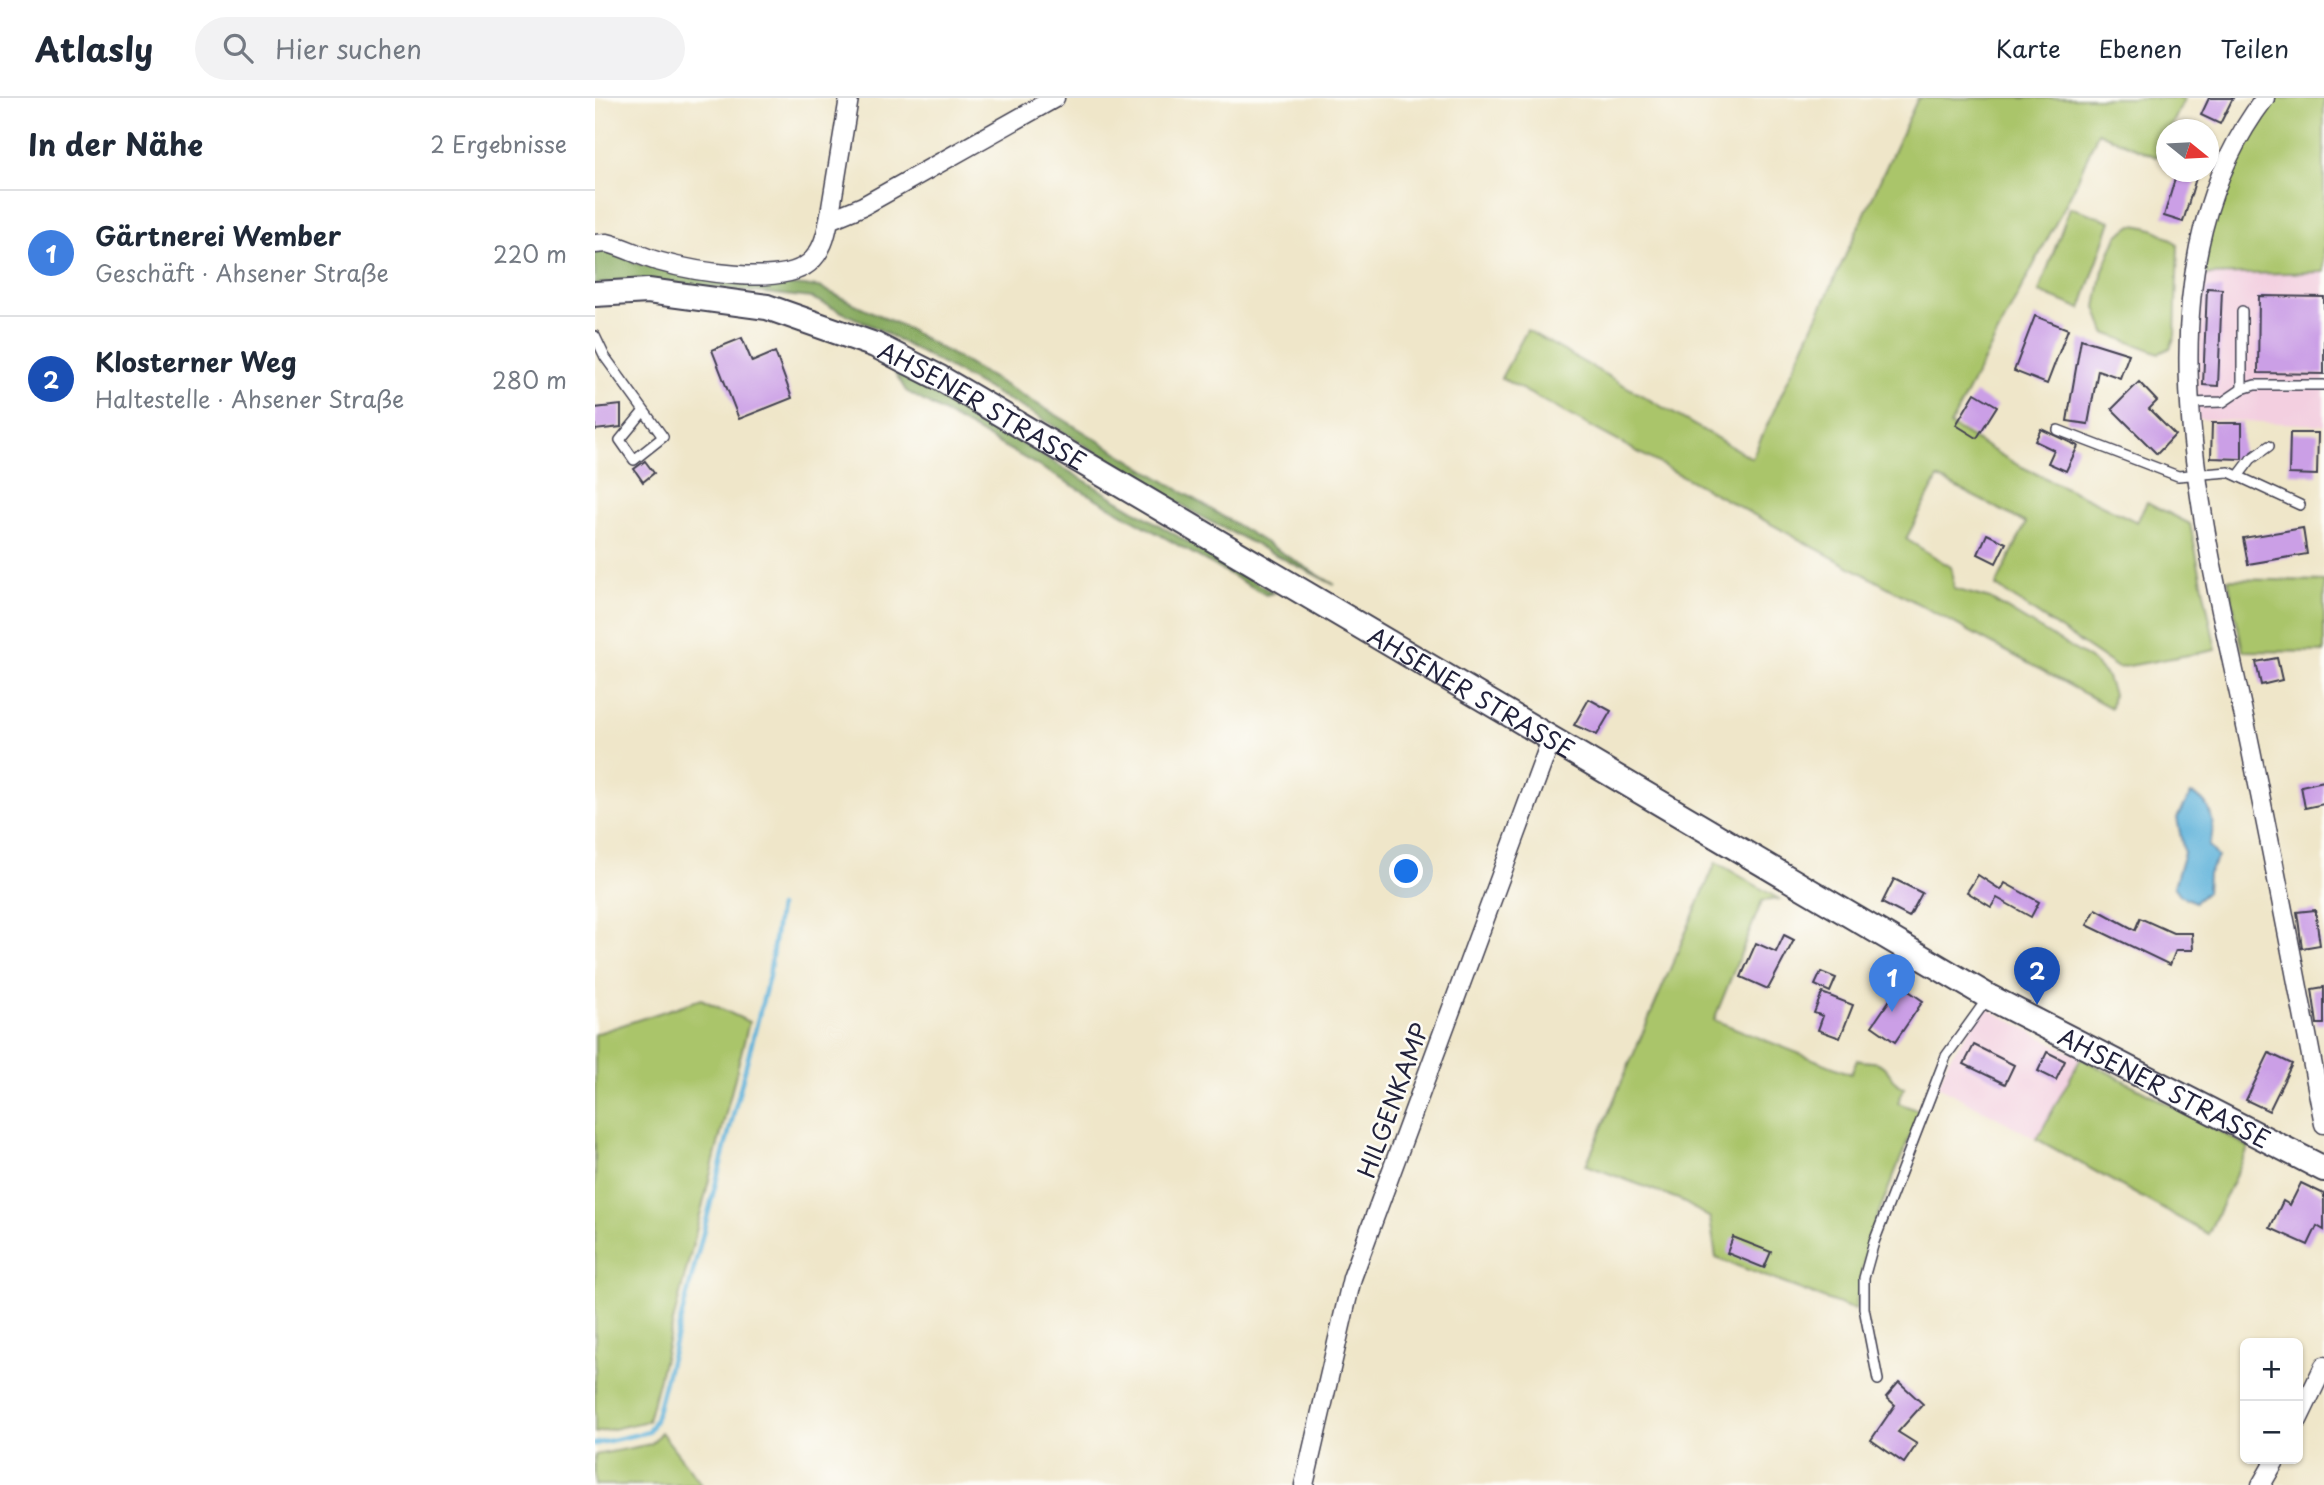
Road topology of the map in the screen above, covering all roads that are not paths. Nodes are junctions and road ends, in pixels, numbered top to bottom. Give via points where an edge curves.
1 (849, 98) edge
2 (1055, 98) edge
3 (2265, 98) edge
4 (829, 220) junction
5 (595, 244) edge
6 (595, 294) edge
7 (2242, 311) dead end
8 (595, 336) edge
9 (2324, 385) edge
10 (2242, 389) junction
11 (2189, 403) junction
12 (643, 412) junction
13 (2058, 430) dead end
14 (2269, 446) dead end
15 (2239, 475) junction
16 (2198, 476) junction
17 (2300, 505) dead end
18 (1551, 740) junction
19 (1989, 997) junction
20 (2324, 1124) edge
21 (2324, 1169) edge
22 (2324, 1366) edge
23 (1878, 1380) dead end
24 (2303, 1410) edge
25 (2273, 1464) edge
26 (1304, 1485) edge
27 (2261, 1485) edge

1 - 4 street
2 - 4 street via 863,206
3 - 11 street via 2244,126 2200,236 2190,332
4 - 5 street via 821,248 811,261 786,274 700,269 607,243
6 - 18 main road, AHSENER STRASSE via 648,291 767,307 875,345 940,378
7 - 10 lane
8 - 12 lane
9 - 10 lane
10 - 11 lane via 2223,402
11 - 16 street
12 - 12 lane via 663,438 634,460 620,440
13 - 16 lane via 2178,476
14 - 15 lane
15 - 16 lane via 2217,471
15 - 17 lane
16 - 20 street
18 - 19 main road, AHSENER STRASSE
18 - 26 street, HILGENKAMP via 1352,1278
19 - 21 main road, AHSENER STRASSE
19 - 23 lane via 1947,1056 1874,1242 1864,1278 1864,1308
22 - 24 street
25 - 27 street

